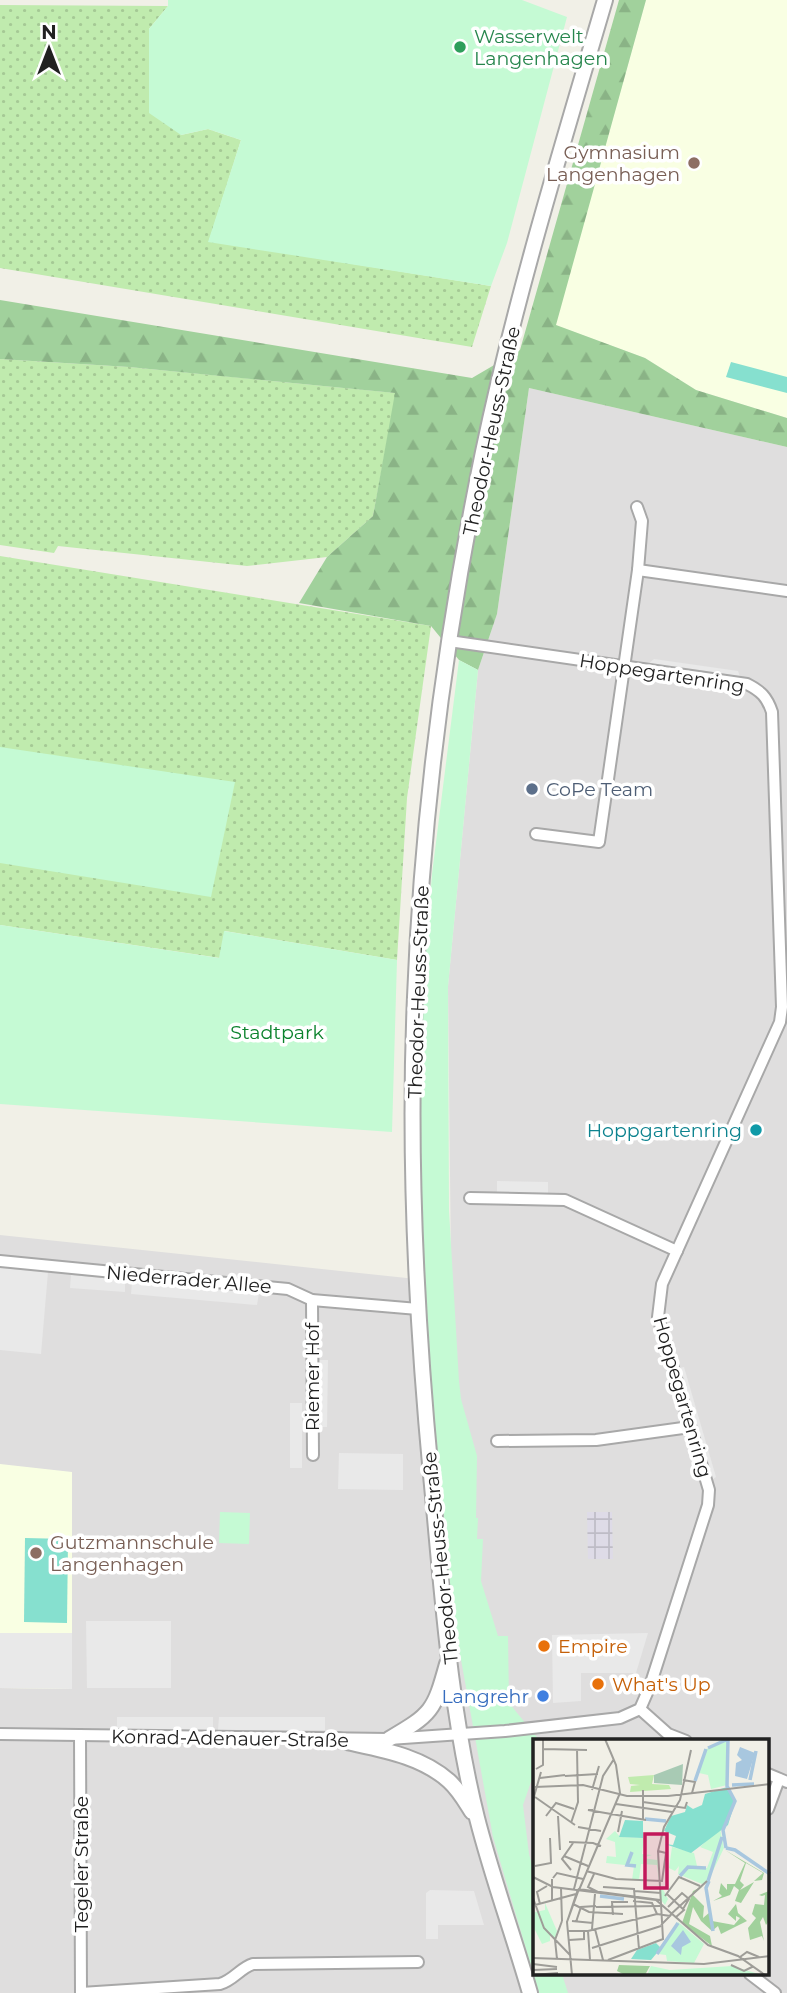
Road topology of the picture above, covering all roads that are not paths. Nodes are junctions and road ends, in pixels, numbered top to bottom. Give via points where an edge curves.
1 (605, 0) edge
2 (637, 507) dead end
3 (638, 570) junction
4 (787, 591) edge
5 (450, 641) junction
6 (624, 666) junction
7 (536, 834) dead end
8 (470, 1198) dead end
9 (677, 1251) junction
10 (0, 1261) edge
11 (312, 1300) junction
12 (418, 1309) junction
13 (690, 1427) junction
14 (498, 1441) dead end
15 (313, 1455) dead end
16 (449, 1656) junction
17 (640, 1709) junction
18 (0, 1734) edge
19 (460, 1734) junction
20 (80, 1735) junction
21 (389, 1739) junction
22 (681, 1739) edge
23 (338, 1740) junction
24 (778, 1778) edge
25 (770, 1803) edge
26 (477, 1819) junction
27 (418, 1962) dead end
28 (753, 1976) edge
29 (81, 1993) edge
30 (530, 1993) edge
31 (775, 1993) edge

1 - 5 street, Theodor-Heuss-Straße via 497,389
2 - 3 street via 642,522
3 - 4 street
3 - 6 street
5 - 6 street, Hoppegartenring
5 - 12 street, Theodor-Heuss-Straße via 427,821 415,991 413,1162
6 - 7 street via 599,842
6 - 9 street, Hoppegartenring via 747,684 768,698 772,712 780,1022
8 - 9 street via 565,1200
9 - 13 street, Hoppegartenring via 663,1284 658,1317
10 - 11 street, Niederrader Allee via 288,1289
11 - 12 street, Niederrader Allee
11 - 15 street, Riemer Hof
12 - 16 street, Theodor-Heuss-Straße
13 - 14 street via 596,1440
13 - 17 street, Hoppegartenring via 708,1482 708,1504
16 - 19 street, Theodor-Heuss-Straße
16 - 21 street via 432,1708 418,1723
17 - 19 street via 609,1720
17 - 22 street via 668,1734
18 - 20 street, Konrad-Adenauer-Straße
19 - 21 street, Konrad-Adenauer-Straße
19 - 26 street, Theodor-Heuss-Straße
20 - 23 street, Konrad-Adenauer-Straße
20 - 29 street, Tegeler Straße
21 - 23 street, Konrad-Adenauer-Straße
23 - 26 street via 401,1754 428,1767 456,1788
24 - 25 street
26 - 30 street, Theodor-Heuss-Straße
27 - 29 street via 253,1964 220,1984
28 - 31 street

